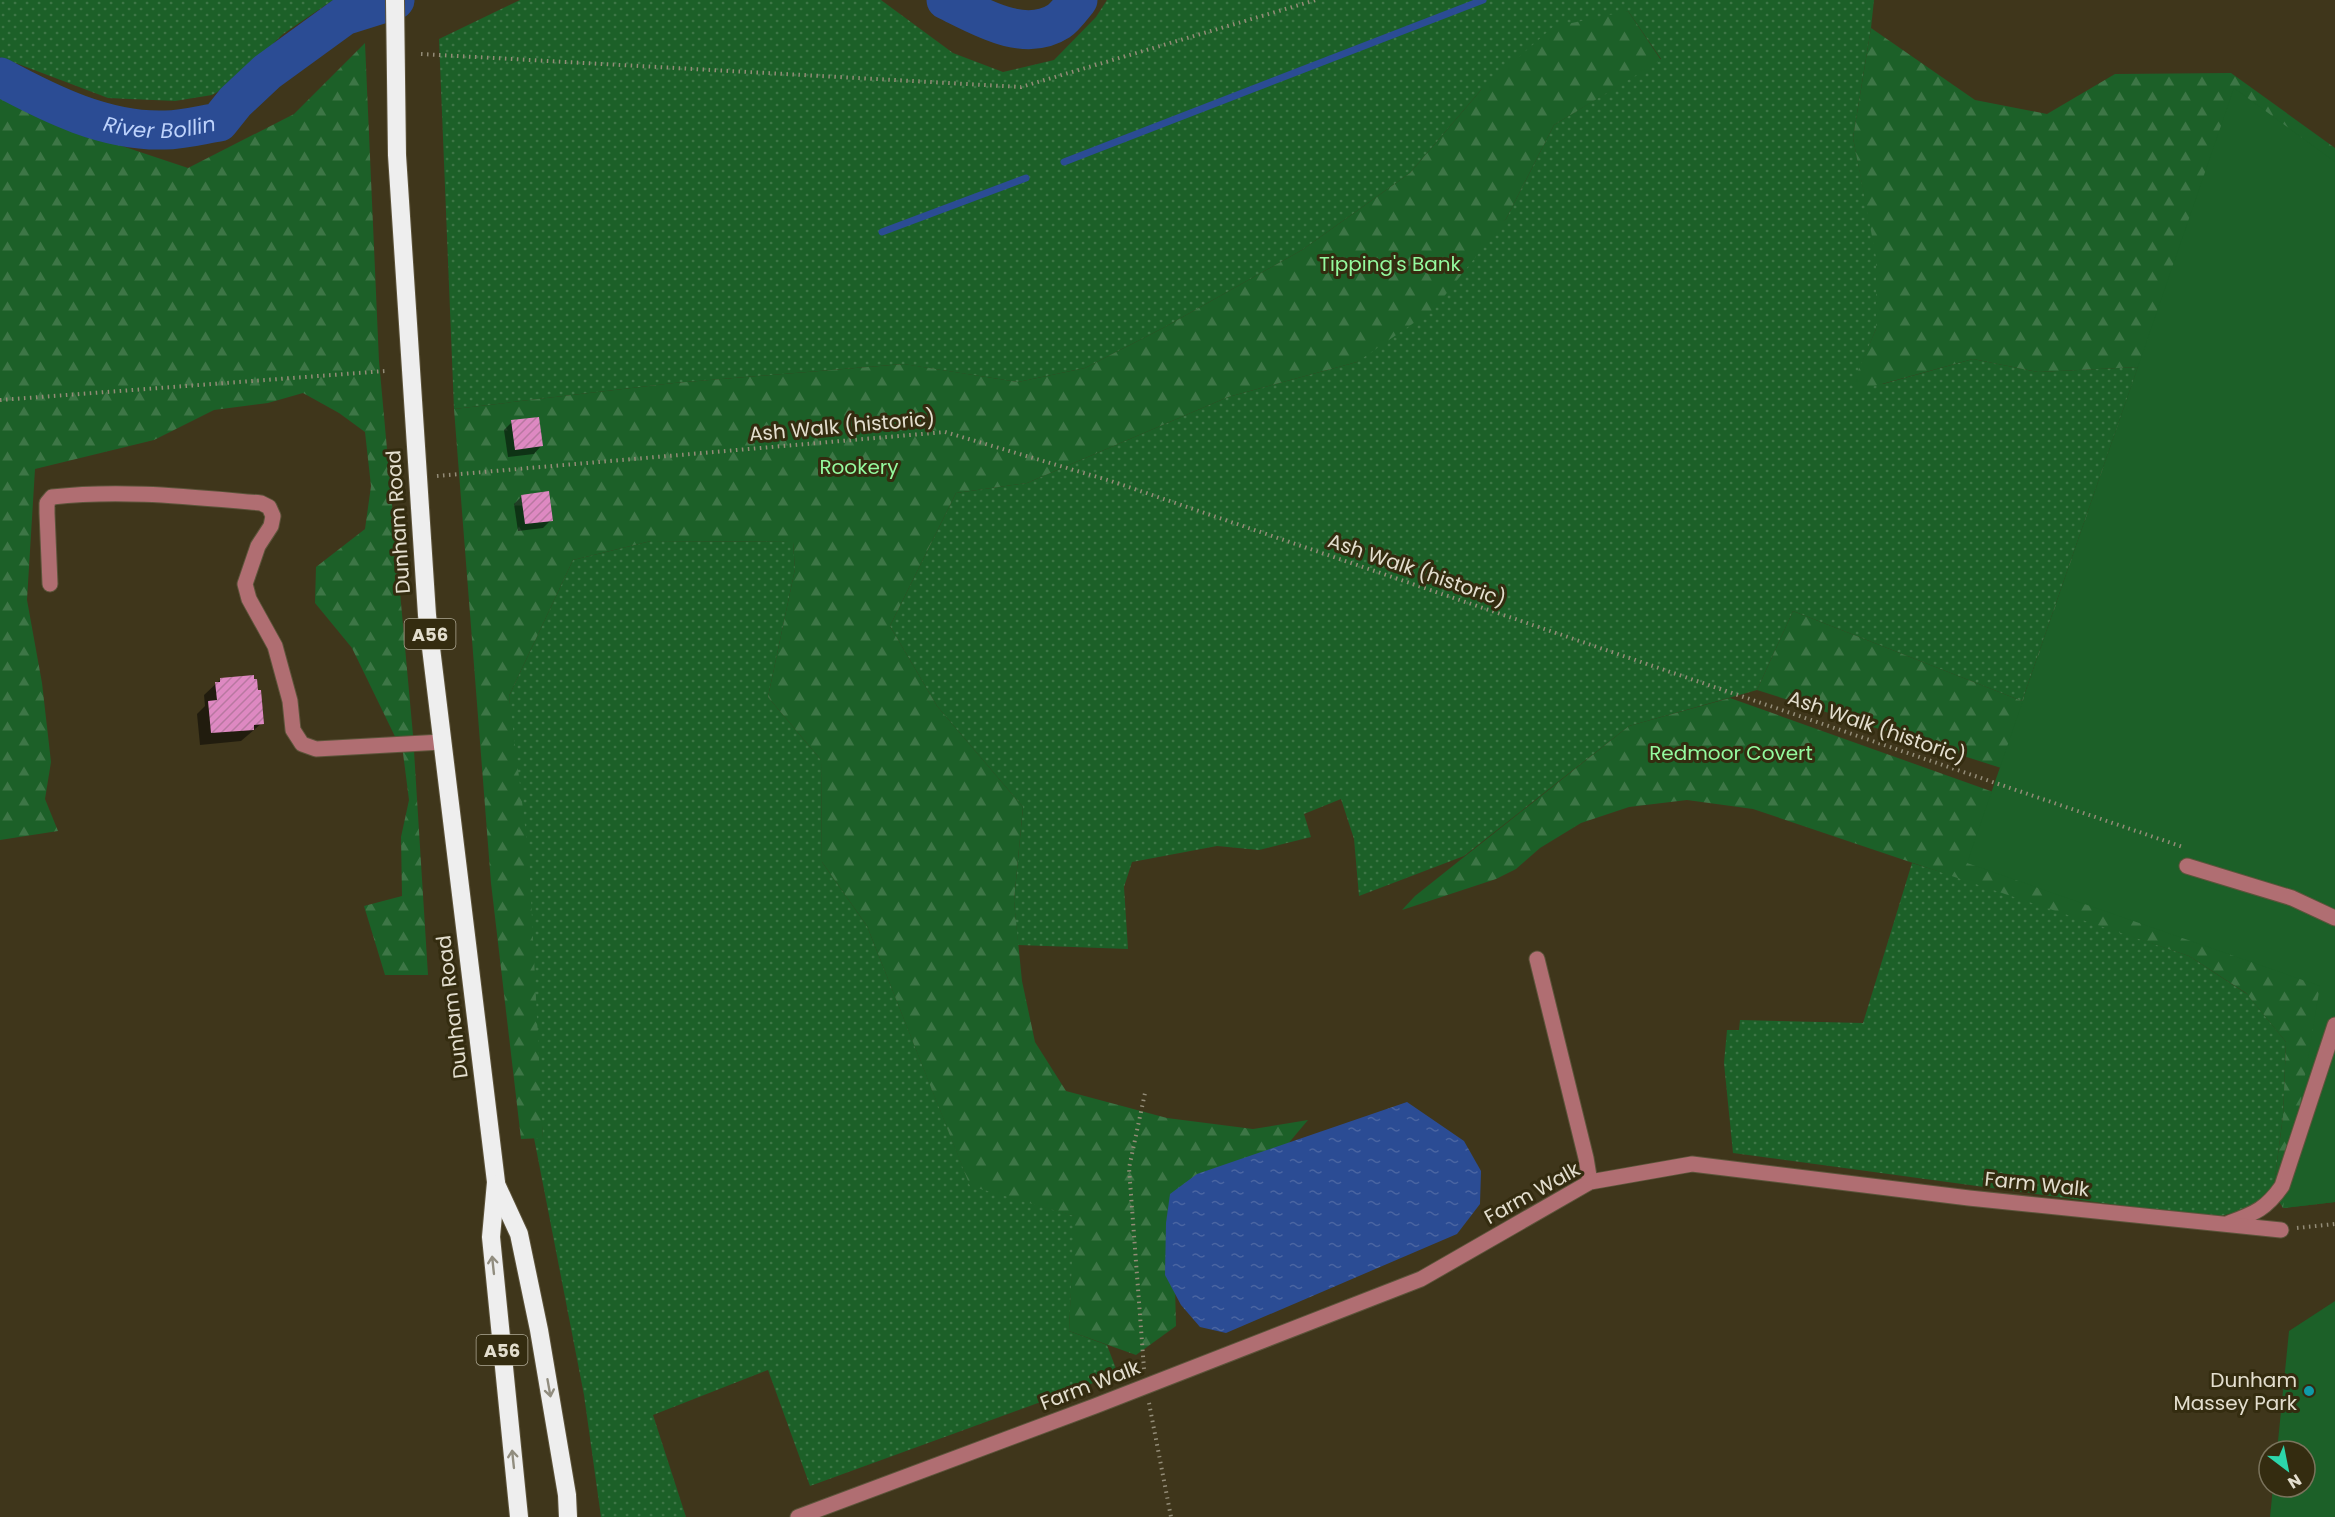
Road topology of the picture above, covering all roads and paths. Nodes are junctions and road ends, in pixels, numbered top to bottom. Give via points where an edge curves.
1 (395, 0) edge
2 (1316, 0) edge
3 (422, 54) dead end
4 (385, 371) dead end
5 (0, 400) edge
6 (418, 477) junction
7 (50, 584) dead end
8 (442, 742) junction
9 (2188, 849) dead end
10 (2187, 866) dead end
11 (2335, 918) edge
12 (1537, 959) dead end
13 (2335, 1025) edge
14 (1145, 1093) dead end
15 (496, 1182) junction
16 (1590, 1182) junction
17 (2227, 1224) junction
18 (2335, 1224) edge
19 (2282, 1230) joint
20 (1146, 1387) junction
21 (519, 1517) edge
22 (568, 1517) edge
23 (798, 1517) edge
24 (1172, 1517) edge

1 - 6 highway, Dunham Road / A56 via 397,167
2 - 3 path via 1021,87
4 - 5 path
6 - 8 highway, Dunham Road / A56 via 427,615
6 - 9 path, Ash Walk (historic) via 945,432 1123,485
7 - 8 lane via 47,503 52,497 164,494 261,503 269,507 273,516 271,526 258,546 244,584 275,646 290,701 293,730 302,744 316,749
8 - 15 highway, Dunham Road / A56
10 - 11 lane via 2292,898
12 - 16 lane
13 - 17 lane via 2282,1186 2271,1203
14 - 20 path via 1129,1168
21 -> 15 highway, Dunham Road / A56 via 491,1237
15 -> 22 highway, Dunham Road / A56 via 519,1234 540,1330
16 - 17 lane, Farm Walk via 1692,1164
16 - 20 lane, Farm Walk via 1421,1279
17 - 19 lane, Farm Walk
18 - 19 path
20 - 23 lane, Farm Walk
20 - 24 path

